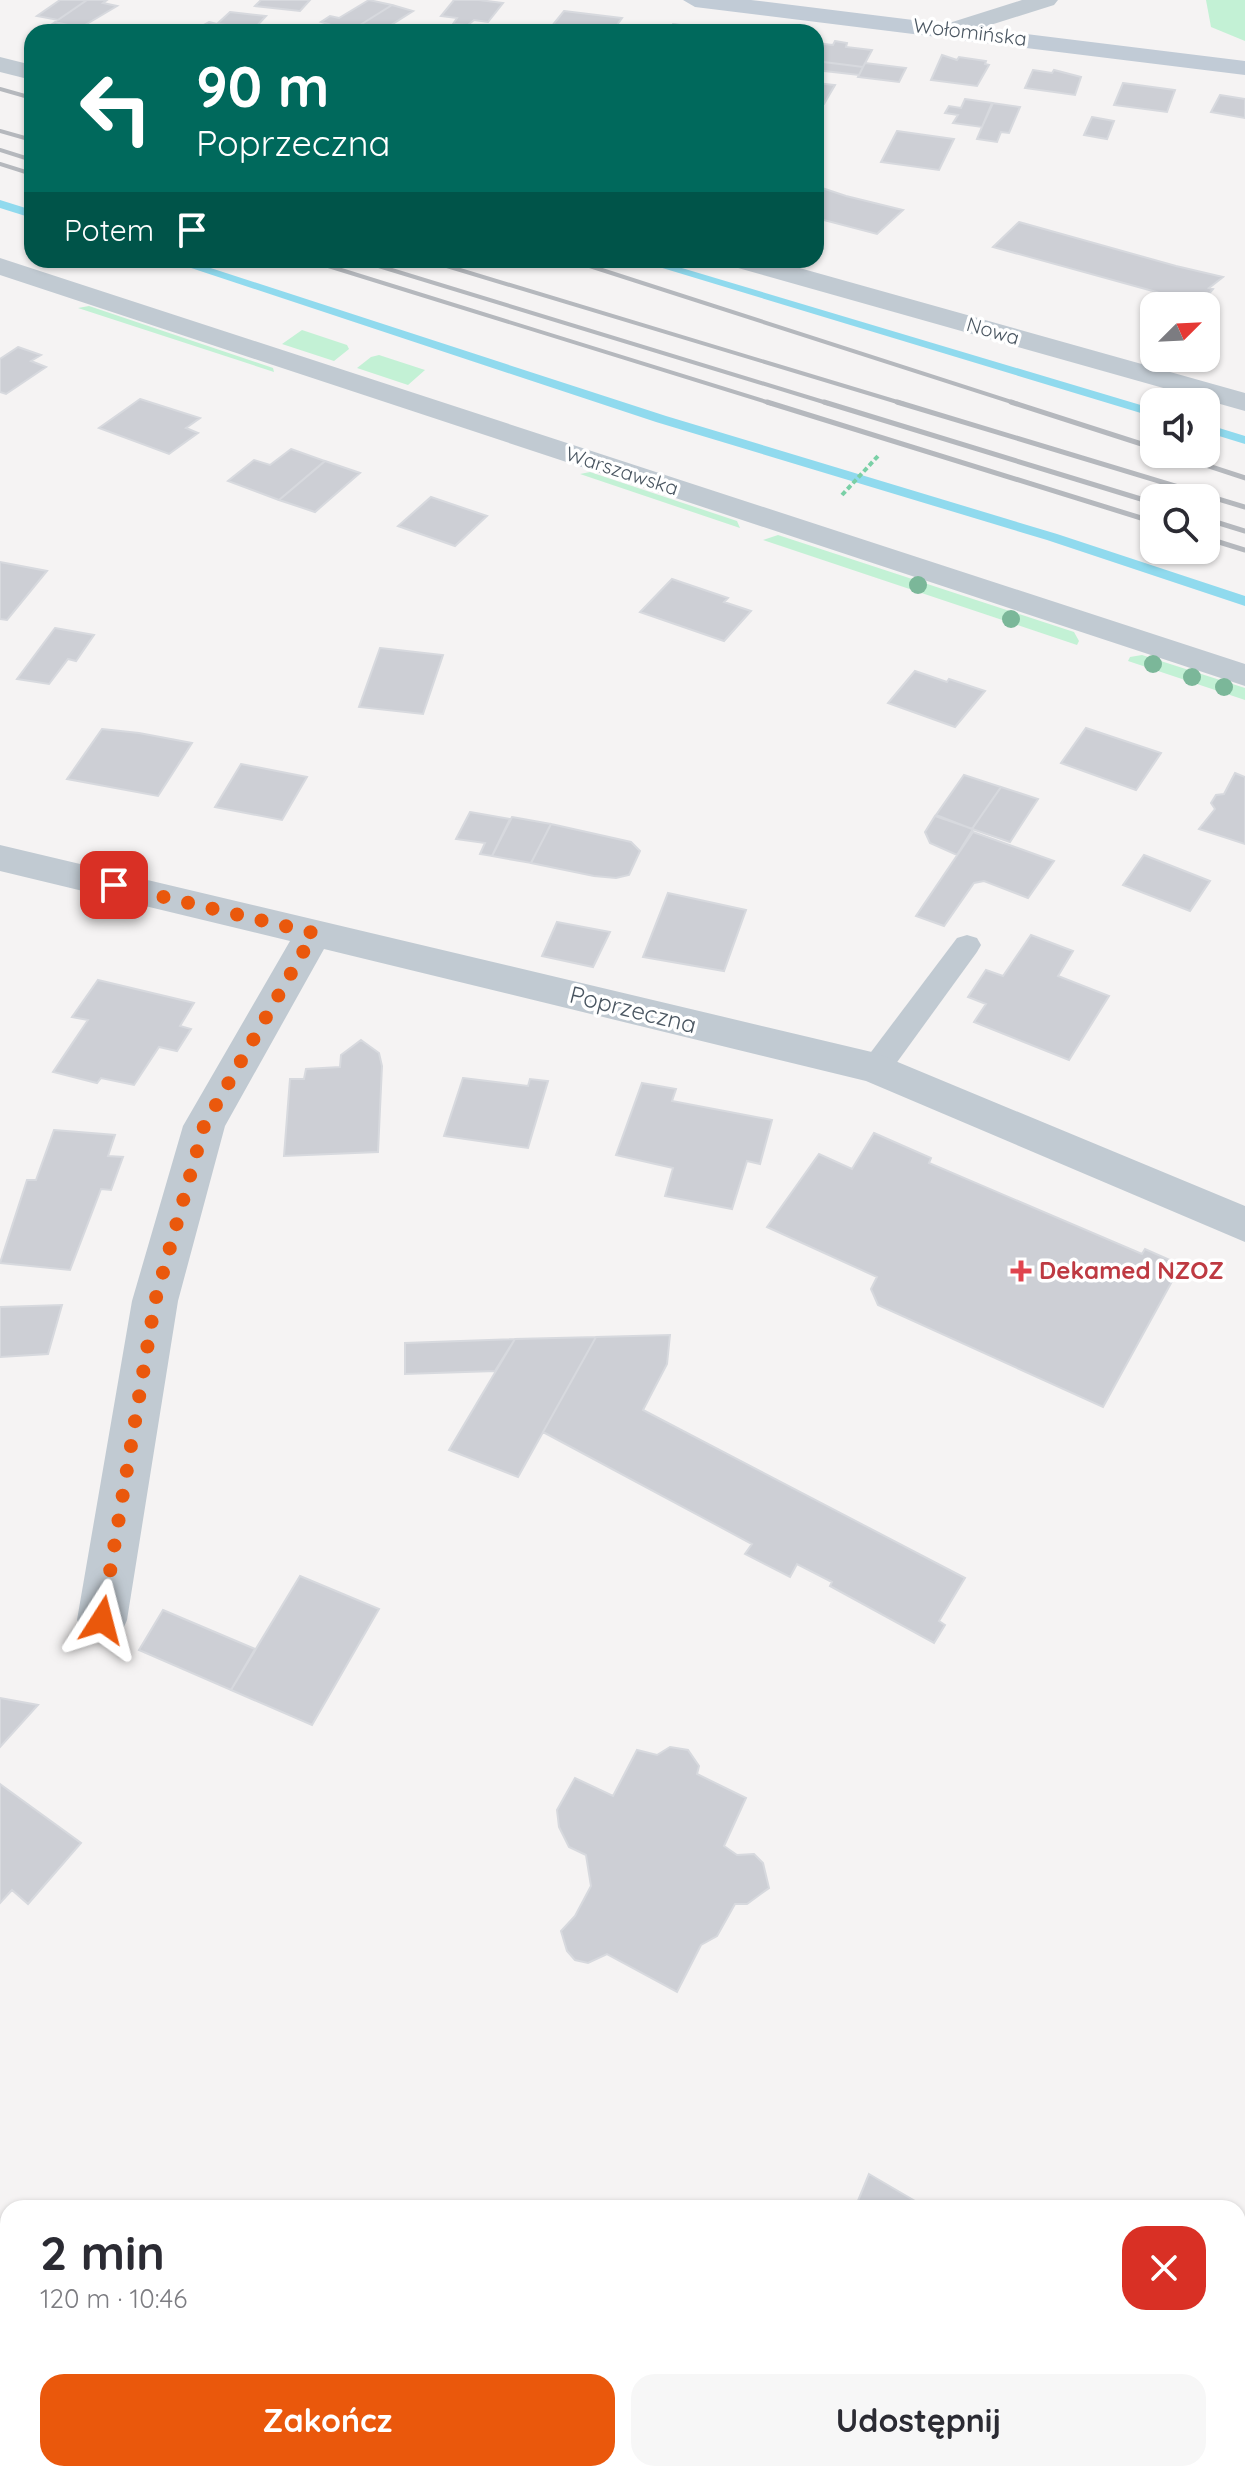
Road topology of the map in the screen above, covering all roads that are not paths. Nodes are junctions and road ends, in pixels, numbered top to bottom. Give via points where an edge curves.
1 (695, 0) edge
2 (1046, 0) edge
3 (954, 29) junction
4 (0, 64) edge
5 (1245, 68) edge
6 (24, 71) edge
7 (0, 266) edge
8 (769, 268) edge
9 (1245, 402) edge
10 (1245, 675) edge
11 (0, 858) edge
12 (314, 933) junction
13 (967, 945) dead end
14 (876, 1068) junction
15 (1245, 1225) edge
16 (102, 1620) dead end

1 - 3 street, Wołomińska
2 - 3 street
3 - 5 street, Wołomińska
4 - 6 street
7 - 10 street, Warszawska
8 - 9 street, Nowa
11 - 12 street, Poprzeczna
12 - 14 street, Poprzeczna
12 - 16 street via 204,1126 155,1301
13 - 14 lane
14 - 15 street, Poprzeczna

